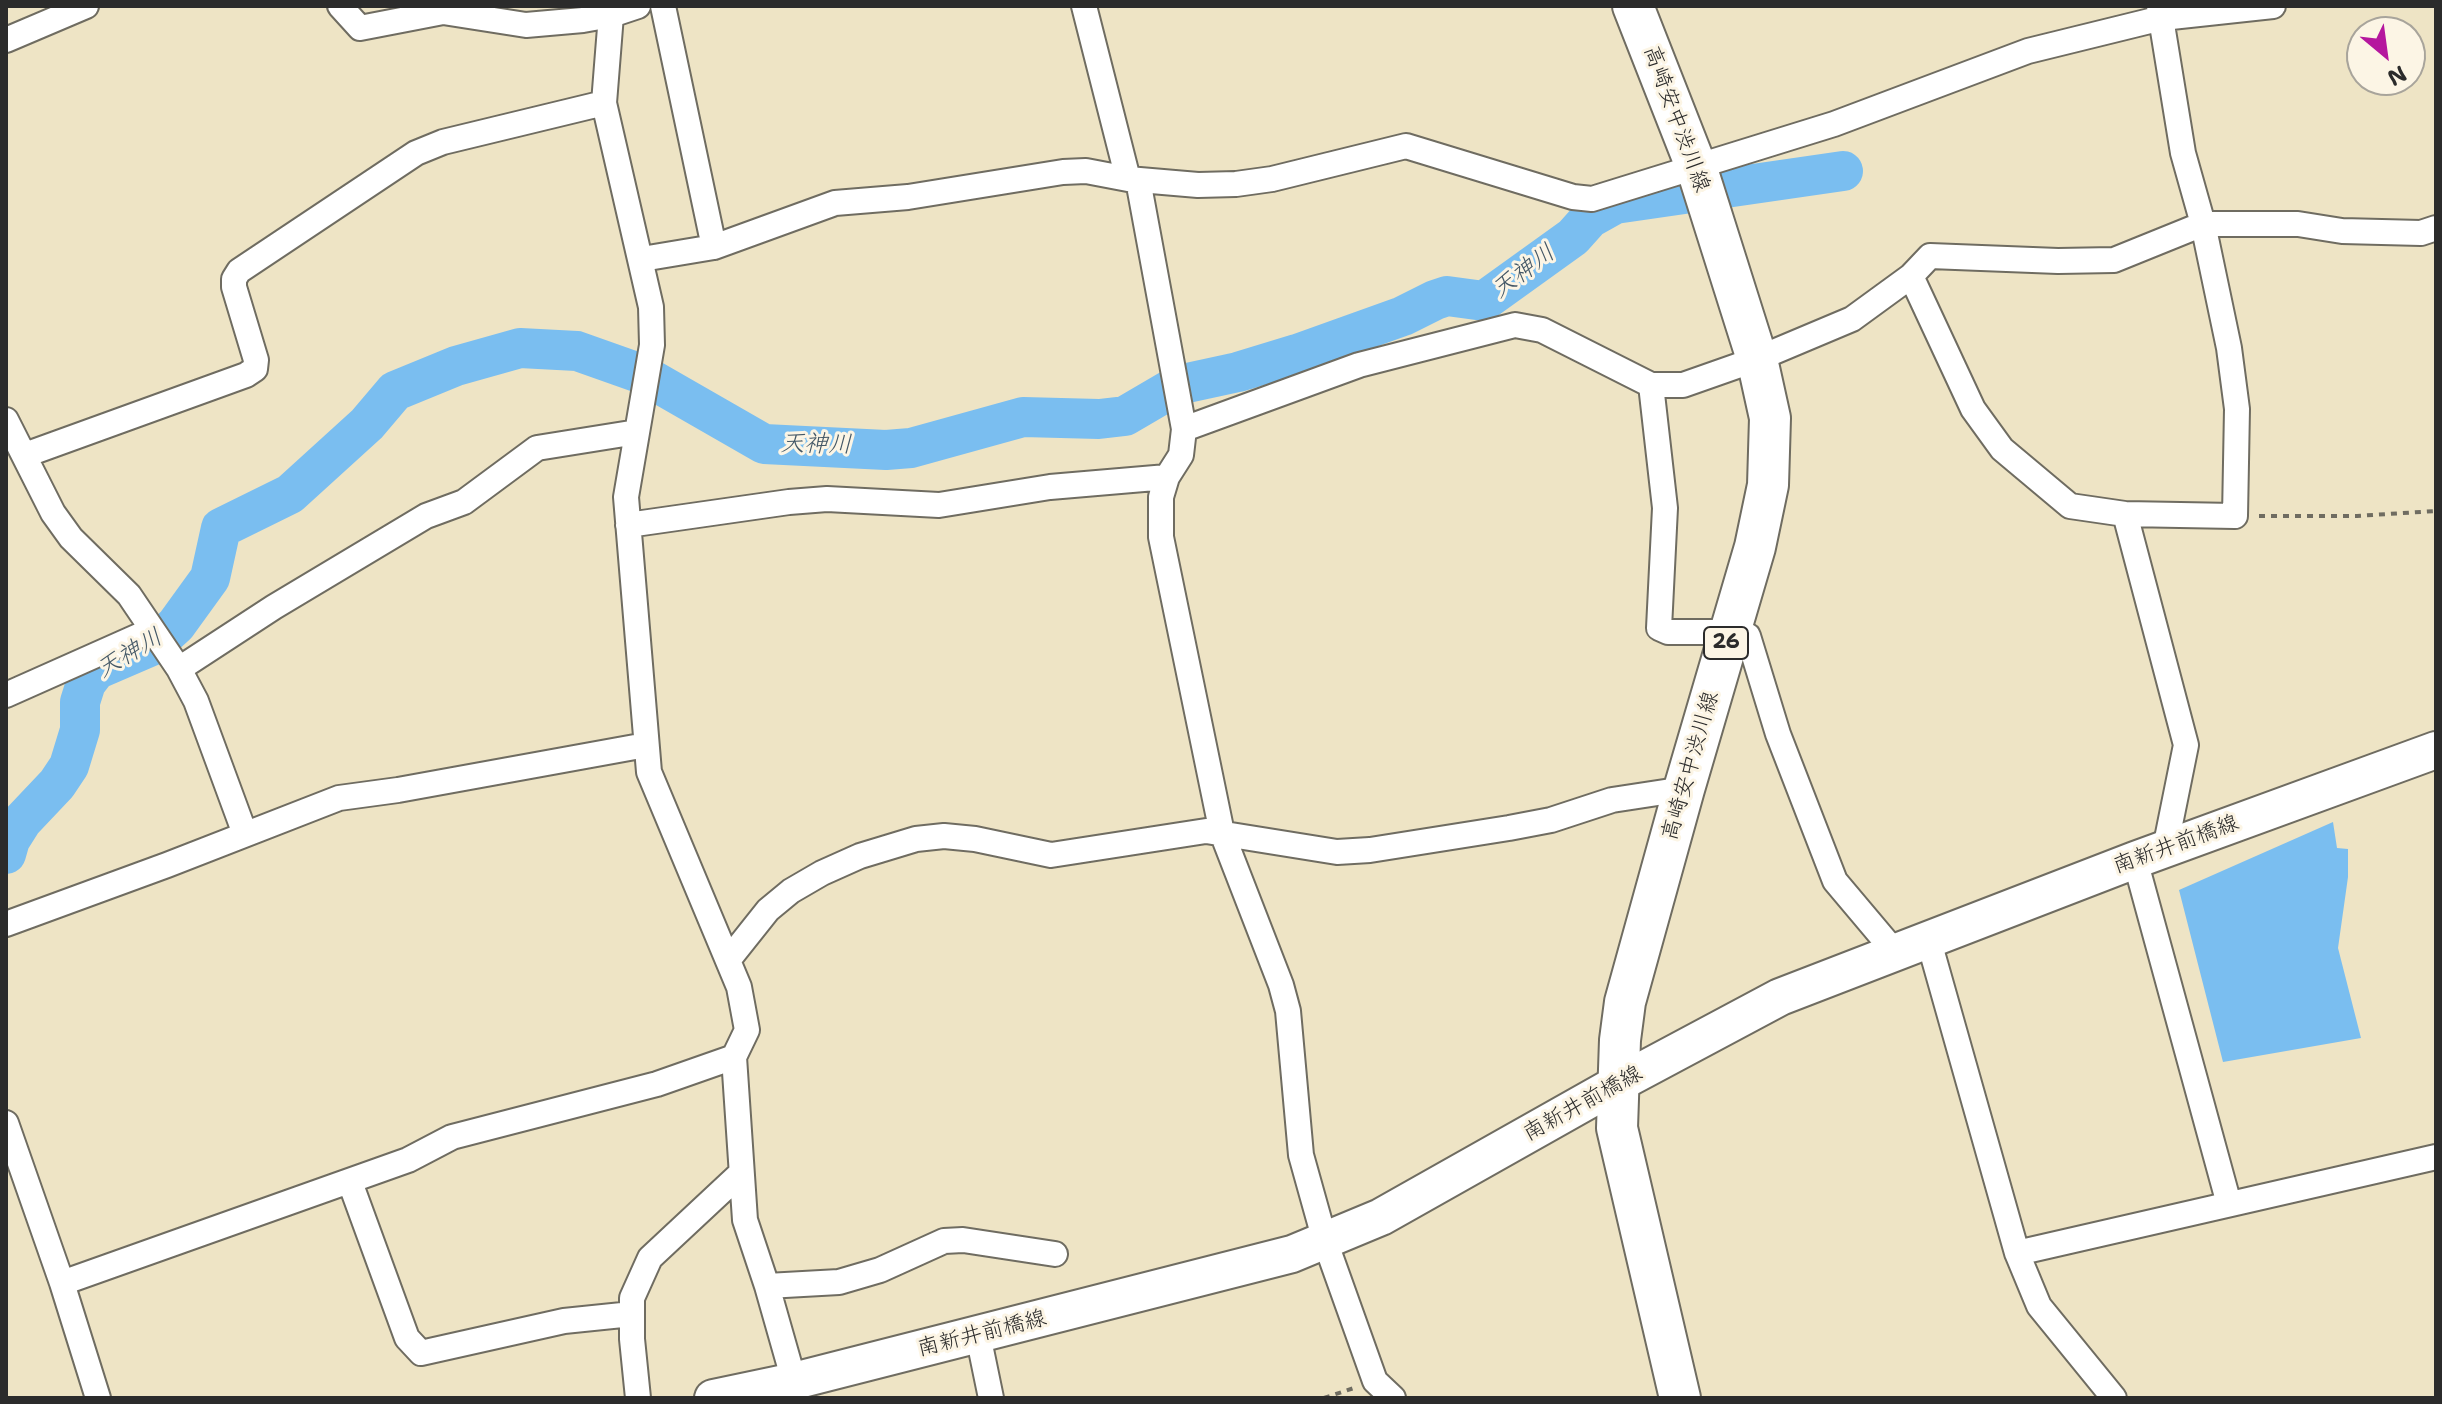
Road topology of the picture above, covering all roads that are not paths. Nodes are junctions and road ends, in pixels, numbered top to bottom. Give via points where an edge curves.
1 (86, 6) edge
2 (340, 6) edge
3 (638, 6) edge
4 (663, 6) edge
5 (1084, 6) edge
6 (1633, 6) edge
7 (2273, 6) edge
8 (2161, 12) edge
9 (524, 15) edge
10 (611, 15) junction
11 (6, 40) edge
12 (604, 103) junction
13 (1133, 180) junction
14 (1701, 184) junction
15 (2203, 224) junction
16 (2436, 228) edge
17 (714, 247) junction
18 (642, 259) junction
19 (1911, 276) junction
20 (1757, 359) junction
21 (1651, 385) junction
22 (6, 420) edge
23 (1184, 429) junction
24 (637, 432) junction
25 (25, 455) junction
26 (1167, 477) junction
27 (2125, 514) junction
28 (628, 525) junction
29 (152, 630) junction
30 (1729, 632) junction
31 (179, 669) junction
32 (6, 695) edge
33 (646, 745) junction
34 (2436, 750) edge
35 (1684, 789) junction
36 (1222, 833) junction
37 (245, 834) junction
38 (2150, 855) junction
39 (6, 924) edge
40 (1928, 938) junction
41 (1894, 951) junction
42 (729, 959) junction
43 (734, 1057) junction
44 (1617, 1084) junction
45 (6, 1123) edge
46 (2436, 1157) edge
47 (740, 1174) junction
48 (350, 1182) junction
49 (2229, 1204) junction
50 (1325, 1241) junction
51 (2017, 1253) junction
52 (1055, 1254) dead end
53 (62, 1283) junction
54 (767, 1286) junction
55 (632, 1314) junction
56 (978, 1335) junction
57 (794, 1381) junction
58 (98, 1398) edge
59 (638, 1398) edge
60 (713, 1398) edge
61 (991, 1398) edge
62 (1393, 1398) edge
63 (1680, 1398) edge
64 (2114, 1398) edge

1 - 11 street
2 - 9 street via 360,28 443,12
3 - 10 street
4 - 17 street
5 - 13 street
6 - 14 main road, 高崎安中渋川線 / 26
7 - 8 street
8 - 14 street via 2028,51 1834,124
8 - 15 street via 2183,153
9 - 10 street
10 - 12 street
12 - 18 street
12 - 25 street via 416,153 239,271 234,287 255,369
13 - 14 street via 1236,184 1406,146 1573,197
13 - 17 street via 1063,172 835,203
13 - 23 street
14 - 20 main road, 高崎安中渋川線 / 26
15 - 16 street via 2421,233
15 - 19 street via 2114,260 1930,256
15 - 27 street via 2237,409 2235,516
17 - 18 street
18 - 24 street via 652,345
19 - 20 street via 1852,319
19 - 27 street via 1973,409 2002,449 2070,506
20 - 21 street via 1683,385
20 - 30 main road, 高崎安中渋川線 / 26 via 1770,418 1768,485
21 - 23 street via 1542,330 1515,325 1359,365
21 - 30 street via 1665,508 1659,628
22 - 25 street
23 - 26 street via 1181,455
24 - 28 street via 627,478
24 - 31 street via 537,448 464,502 426,516
25 - 29 street via 71,538 129,595
26 - 28 street via 1050,487 939,505 789,502
26 - 36 street via 1161,537
27 - 38 street via 2186,745
28 - 33 street
29 - 31 street
29 - 32 street
30 - 35 main road, 高崎安中渋川線 / 26
30 - 41 street via 1748,636 1778,734 1835,881
31 - 37 street
33 - 37 street via 339,798
33 - 42 street via 649,772
34 - 38 main road, 南新井前橋線
35 - 36 street via 1612,800 1551,820 1370,850 1306,849
35 - 44 main road, 高崎安中渋川線 / 26 via 1625,1002
36 - 42 street via 1206,831 1051,855 975,839 916,839 860,856 791,891 768,910
36 - 50 street via 1288,1011 1301,1155
37 - 39 street
38 - 40 main road, 南新井前橋線
38 - 49 street
40 - 41 main road, 南新井前橋線
40 - 51 street
41 - 44 main road, 南新井前橋線 via 1780,997
42 - 43 street via 747,1030
43 - 47 street
43 - 48 street via 657,1084 452,1137
44 - 50 main road, 南新井前橋線 via 1381,1217
44 - 63 main road, 高崎安中渋川線 / 26 via 1617,1128
45 - 53 street
46 - 49 street
47 - 54 street via 745,1220
47 - 55 street via 650,1258 632,1298
48 - 53 street
48 - 55 street via 407,1338 421,1353 564,1321
49 - 51 street
50 - 56 main road, 南新井前橋線
50 - 62 street via 1375,1381
51 - 64 street via 2039,1306
52 - 54 street via 944,1241 839,1282
53 - 58 street
54 - 57 street
55 - 59 street
56 - 57 main road, 南新井前橋線
56 - 61 street
57 - 60 main road, 南新井前橋線

